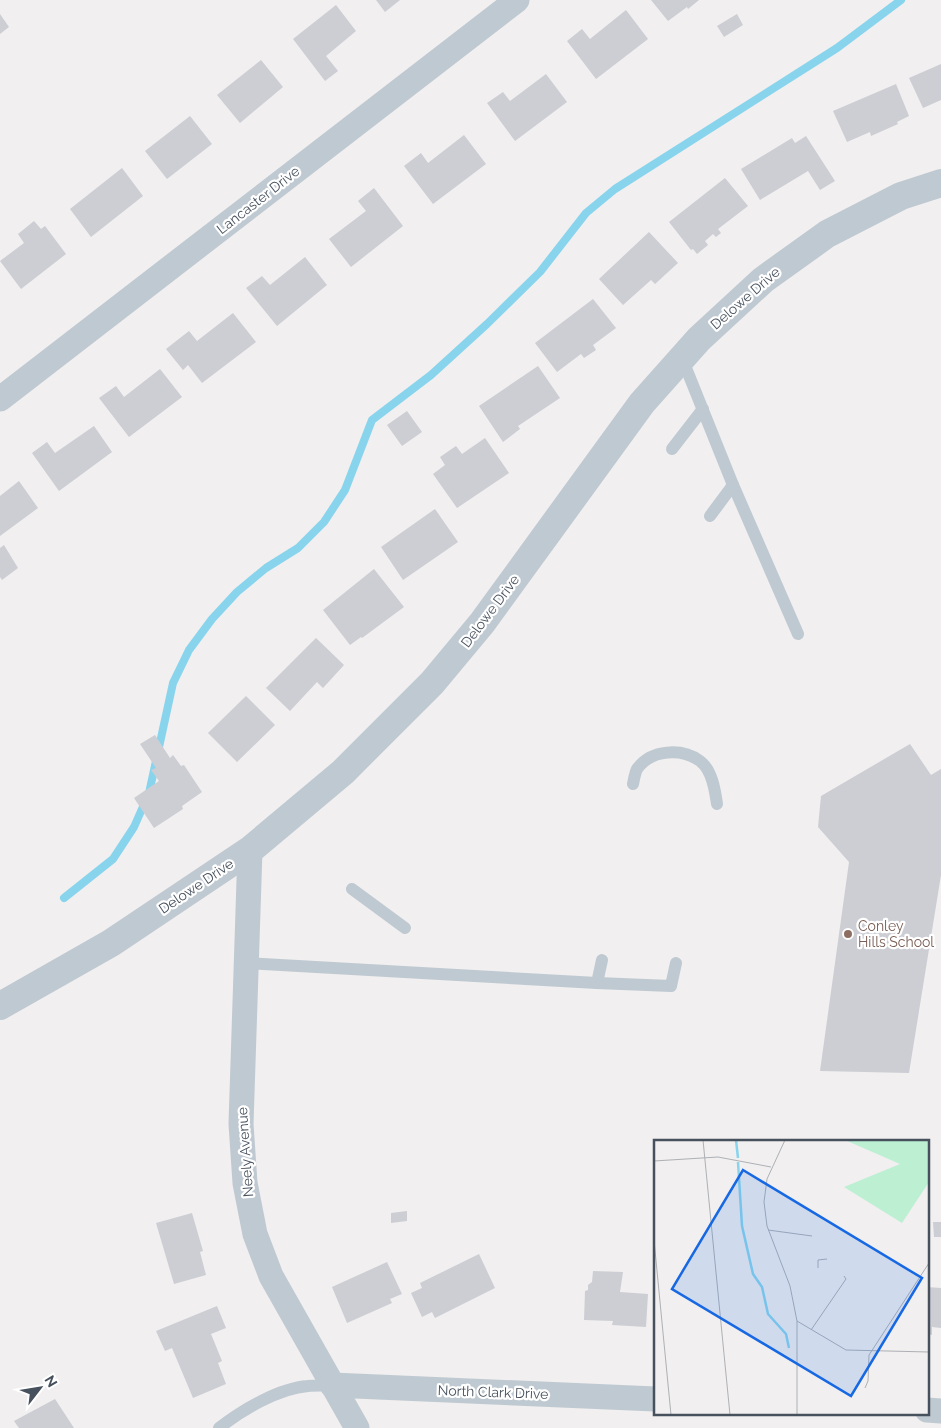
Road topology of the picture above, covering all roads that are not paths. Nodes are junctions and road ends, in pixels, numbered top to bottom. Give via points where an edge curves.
1 (517, 0) edge
2 (941, 183) edge
3 (682, 358) junction
4 (0, 399) edge
5 (703, 409) junction
6 (672, 449) dead end
7 (733, 485) junction
8 (710, 516) dead end
9 (798, 634) dead end
10 (633, 784) dead end
11 (717, 804) dead end
12 (250, 850) junction
13 (352, 889) dead end
14 (406, 928) dead end
15 (602, 960) dead end
16 (246, 963) junction
17 (676, 963) dead end
18 (598, 983) junction
19 (0, 1006) edge
20 (332, 1386) junction
21 (654, 1399) edge
22 (928, 1410) edge
23 (941, 1411) edge
24 (219, 1428) edge
25 (357, 1428) edge

1 - 4 street, Lancaster Drive
2 - 3 street, Delowe Drive via 901,196 827,234 763,280
3 - 5 lane
3 - 12 street, Delowe Drive via 642,403 482,623 432,683 343,772
5 - 6 lane
5 - 7 lane
7 - 8 lane
7 - 9 lane
10 - 11 lane via 636,771 647,759 682,752 701,762 714,782
12 - 16 street, Neely Avenue
12 - 19 street, Delowe Drive via 110,943
13 - 14 lane
15 - 18 lane
16 - 18 lane
16 - 20 street, Neely Avenue via 241,1124 245,1183 255,1234 271,1276
17 - 18 lane via 671,986
20 - 21 street, North Clark Drive
20 - 24 lane via 289,1390 243,1411
20 - 25 street, Neely Avenue
22 - 23 street

